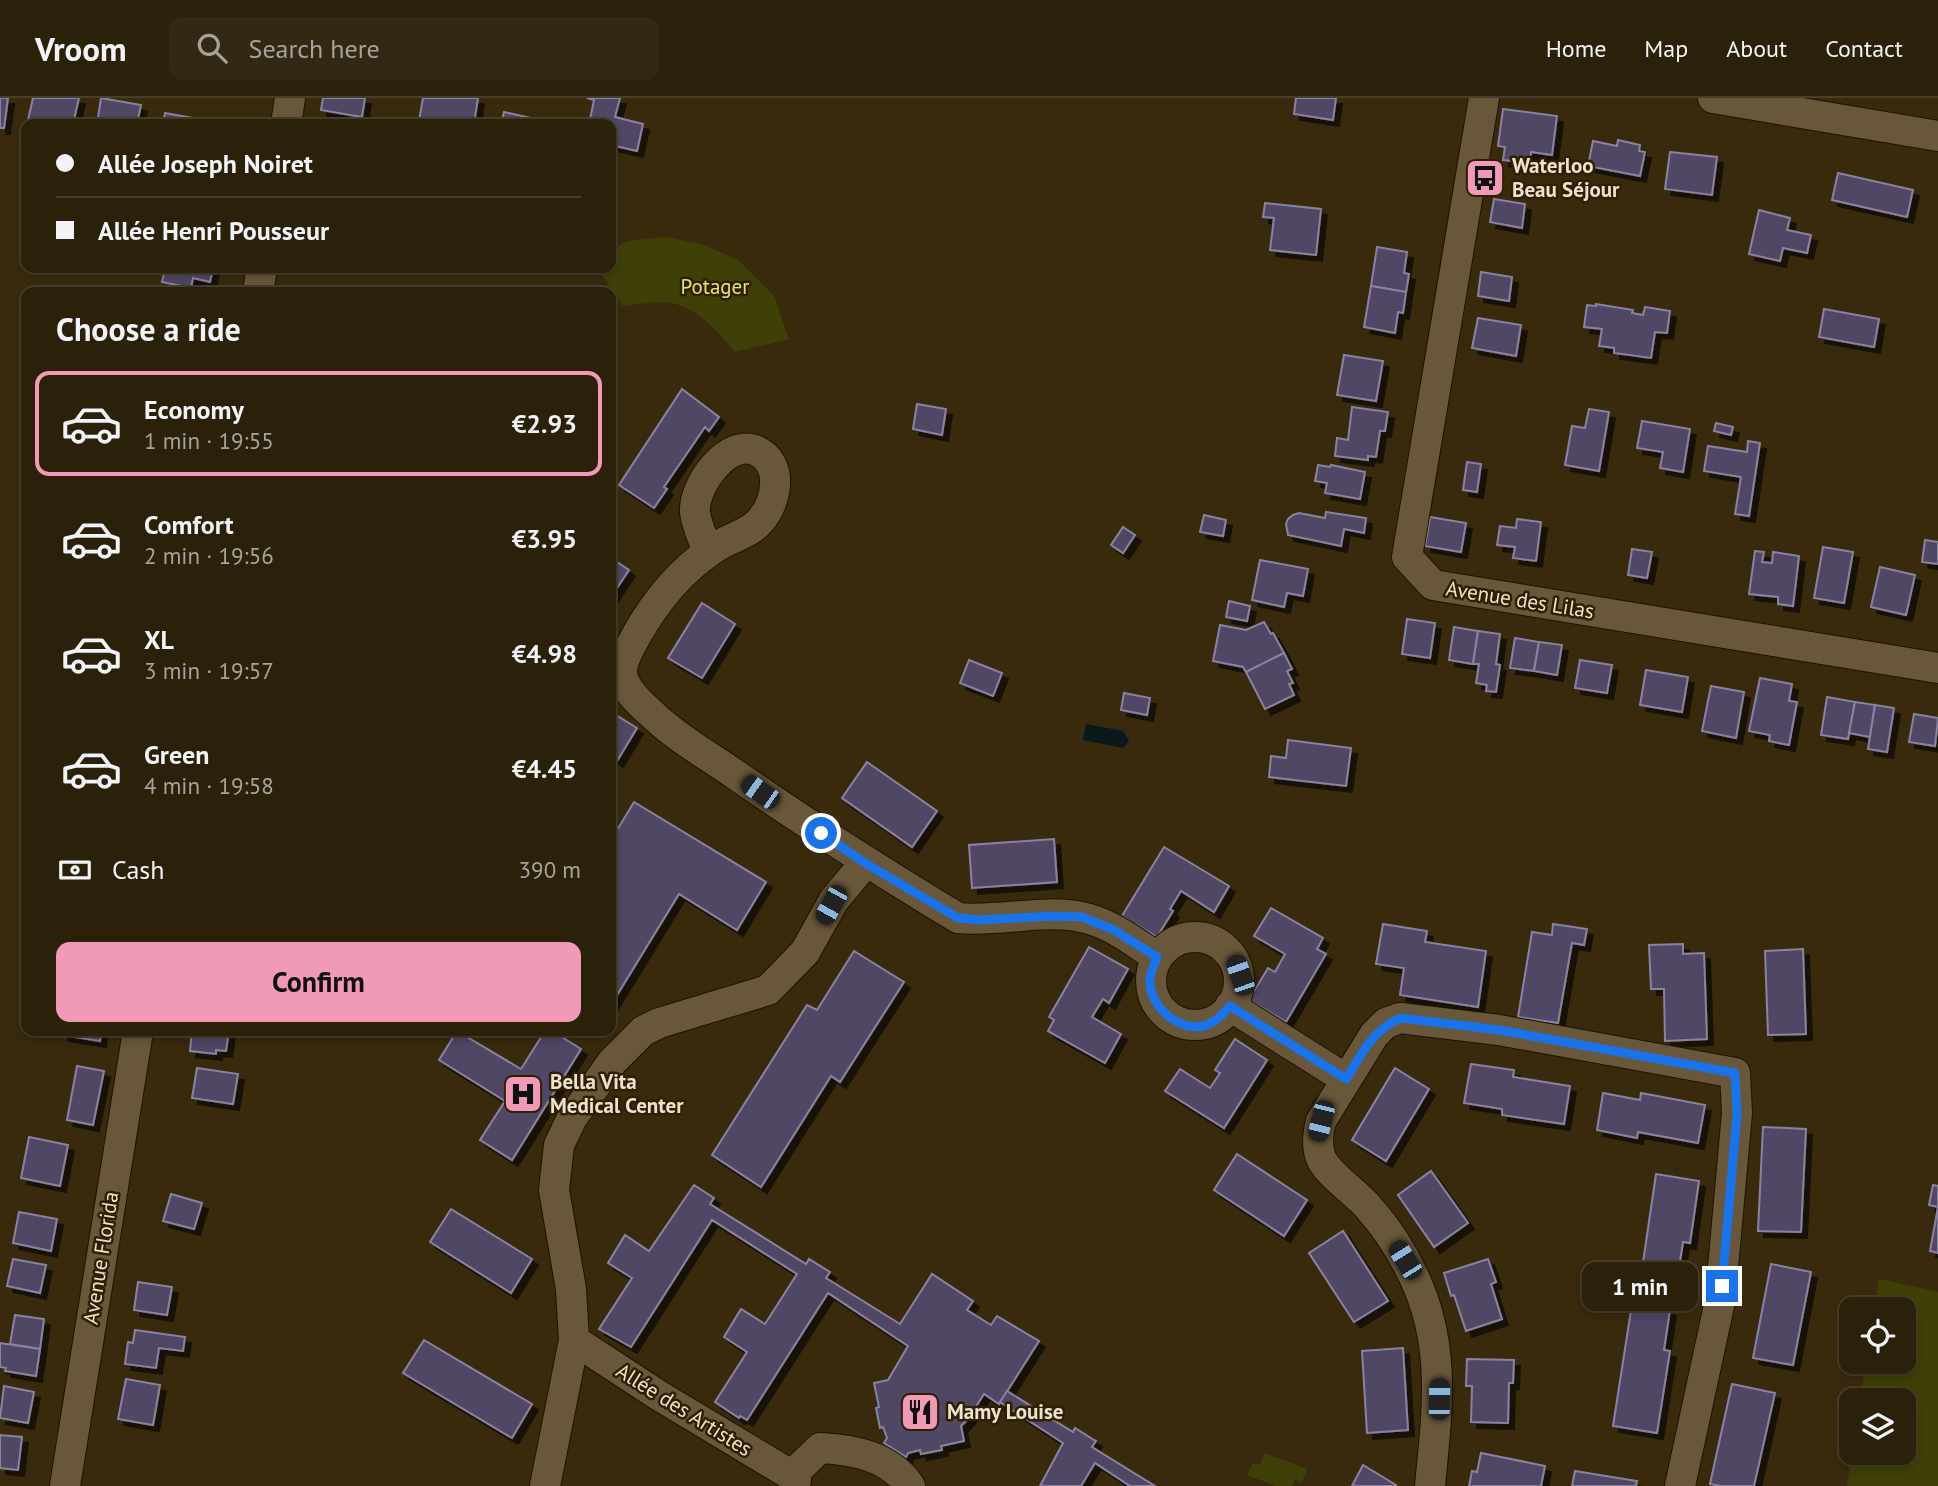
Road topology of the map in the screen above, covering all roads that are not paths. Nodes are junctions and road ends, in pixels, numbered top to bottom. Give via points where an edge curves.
1 (290, 98) edge
2 (1484, 98) edge
3 (1713, 98) edge
4 (1803, 106) edge
5 (287, 119) edge
6 (1938, 136) edge
7 (708, 552) dead end
8 (1938, 668) edge
9 (865, 863) junction
10 (1157, 957) junction
11 (1230, 1006) junction
12 (137, 1036) edge
13 (1346, 1079) junction
14 (573, 1340) junction
15 (795, 1482) edge
16 (65, 1486) edge
17 (545, 1486) edge
18 (910, 1486) edge
19 (1430, 1486) edge
20 (1680, 1486) edge

1 - 5 street
2 - 8 street, Avenue des Lilas via 1407,558 1433,585
3 - 4 street
4 - 6 street
7 - 9 street via 667,588 646,618 627,653 624,682 656,718
9 - 10 street via 958,918 1082,917 1114,930
9 - 14 street via 834,900 805,952 768,990 643,1031 613,1061 572,1118 559,1145 554,1190 571,1289
10 - 11 street via 1150,979 1155,1002 1170,1019 1191,1026 1213,1023
10 - 11 street via 1170,944 1187,937 1205,937 1222,945 1234,958 1240,975 1239,993
11 - 13 street
12 - 16 street, Avenue Florida
13 - 19 street via 1321,1121 1321,1159 1370,1209 1394,1242 1426,1308 1439,1382
13 - 20 street via 1374,1035 1386,1023 1401,1018 1512,1032 1735,1073 1737,1114 1724,1271
14 - 15 street, Allée des Artistes
14 - 17 street
15 - 18 street, Allée des Artistes via 797,1470 821,1448 872,1455 901,1474

